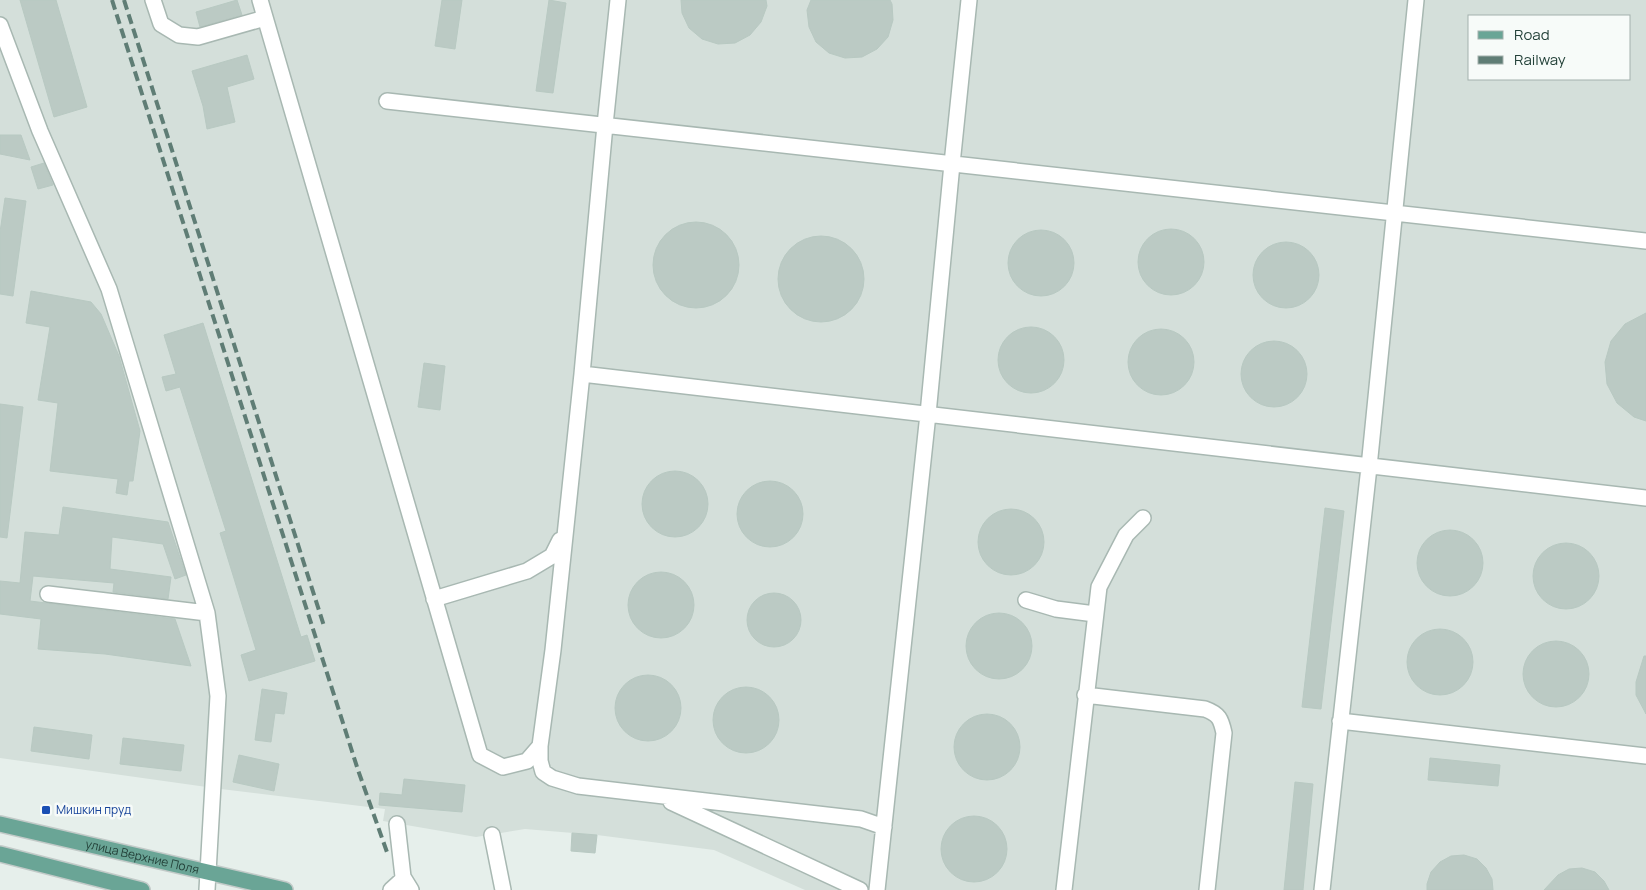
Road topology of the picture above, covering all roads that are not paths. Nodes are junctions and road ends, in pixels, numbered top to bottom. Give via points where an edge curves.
1 (153, 0) edge
2 (260, 0) edge
3 (618, 0) edge
4 (969, 0) edge
5 (1416, 0) edge
6 (265, 18) junction
7 (0, 25) edge
8 (387, 101) dead end
9 (604, 125) junction
10 (952, 164) junction
11 (1394, 213) junction
12 (1646, 241) edge
13 (582, 374) junction
14 (928, 414) junction
15 (1370, 467) junction
16 (1646, 498) edge
17 (1143, 518) dead end
18 (564, 532) junction
19 (48, 594) dead end
20 (434, 599) junction
21 (1026, 600) dead end
22 (207, 613) junction
23 (1095, 614) junction
24 (1086, 695) junction
25 (1340, 721) junction
26 (540, 746) junction
27 (1646, 756) edge
28 (659, 796) junction
29 (0, 824) edge
30 (397, 824) dead end
31 (884, 826) junction
32 (492, 835) dead end
33 (0, 854) edge
34 (207, 871) junction
35 (403, 876) junction
36 (108, 882) junction
37 (123, 890) edge
38 (142, 890) edge
39 (207, 890) edge
40 (285, 890) edge
41 (391, 890) edge
42 (411, 890) edge
43 (503, 890) edge
44 (860, 890) edge
45 (877, 890) edge
46 (1064, 890) edge
47 (1207, 890) edge
48 (1322, 890) edge

1 - 6 street via 161,24 179,35 198,36
2 - 6 street
3 - 9 street
4 - 10 street
5 - 11 street
6 - 20 street
7 - 22 street via 40,131 109,289
8 - 9 street
9 - 10 street
9 - 13 street
10 - 11 street
10 - 14 street
11 - 12 street
11 - 15 street
13 - 14 street
13 - 18 street
14 - 15 street
14 - 31 street
15 - 16 street
15 - 25 street
17 - 23 street via 1126,536 1099,587
18 - 20 street via 552,556 527,571
18 - 26 street
19 - 22 street
20 - 26 street via 480,755 504,767 527,761
21 - 23 street via 1056,609
22 - 34 street via 218,696
23 - 24 street
24 - 46 street
24 - 47 street via 1216,712 1224,733
25 - 27 street
25 - 48 street
26 - 28 street via 543,772 552,778 578,786
28 - 31 street via 861,820
28 - 44 street
29 - 34 main road, улица Верхние Поля
30 - 35 street
31 - 45 street
32 - 43 street
33 - 36 main road
34 - 39 street
34 - 40 main road, улица Верхние Поля
35 - 41 street
35 - 42 street
36 - 37 street
36 - 38 main road

